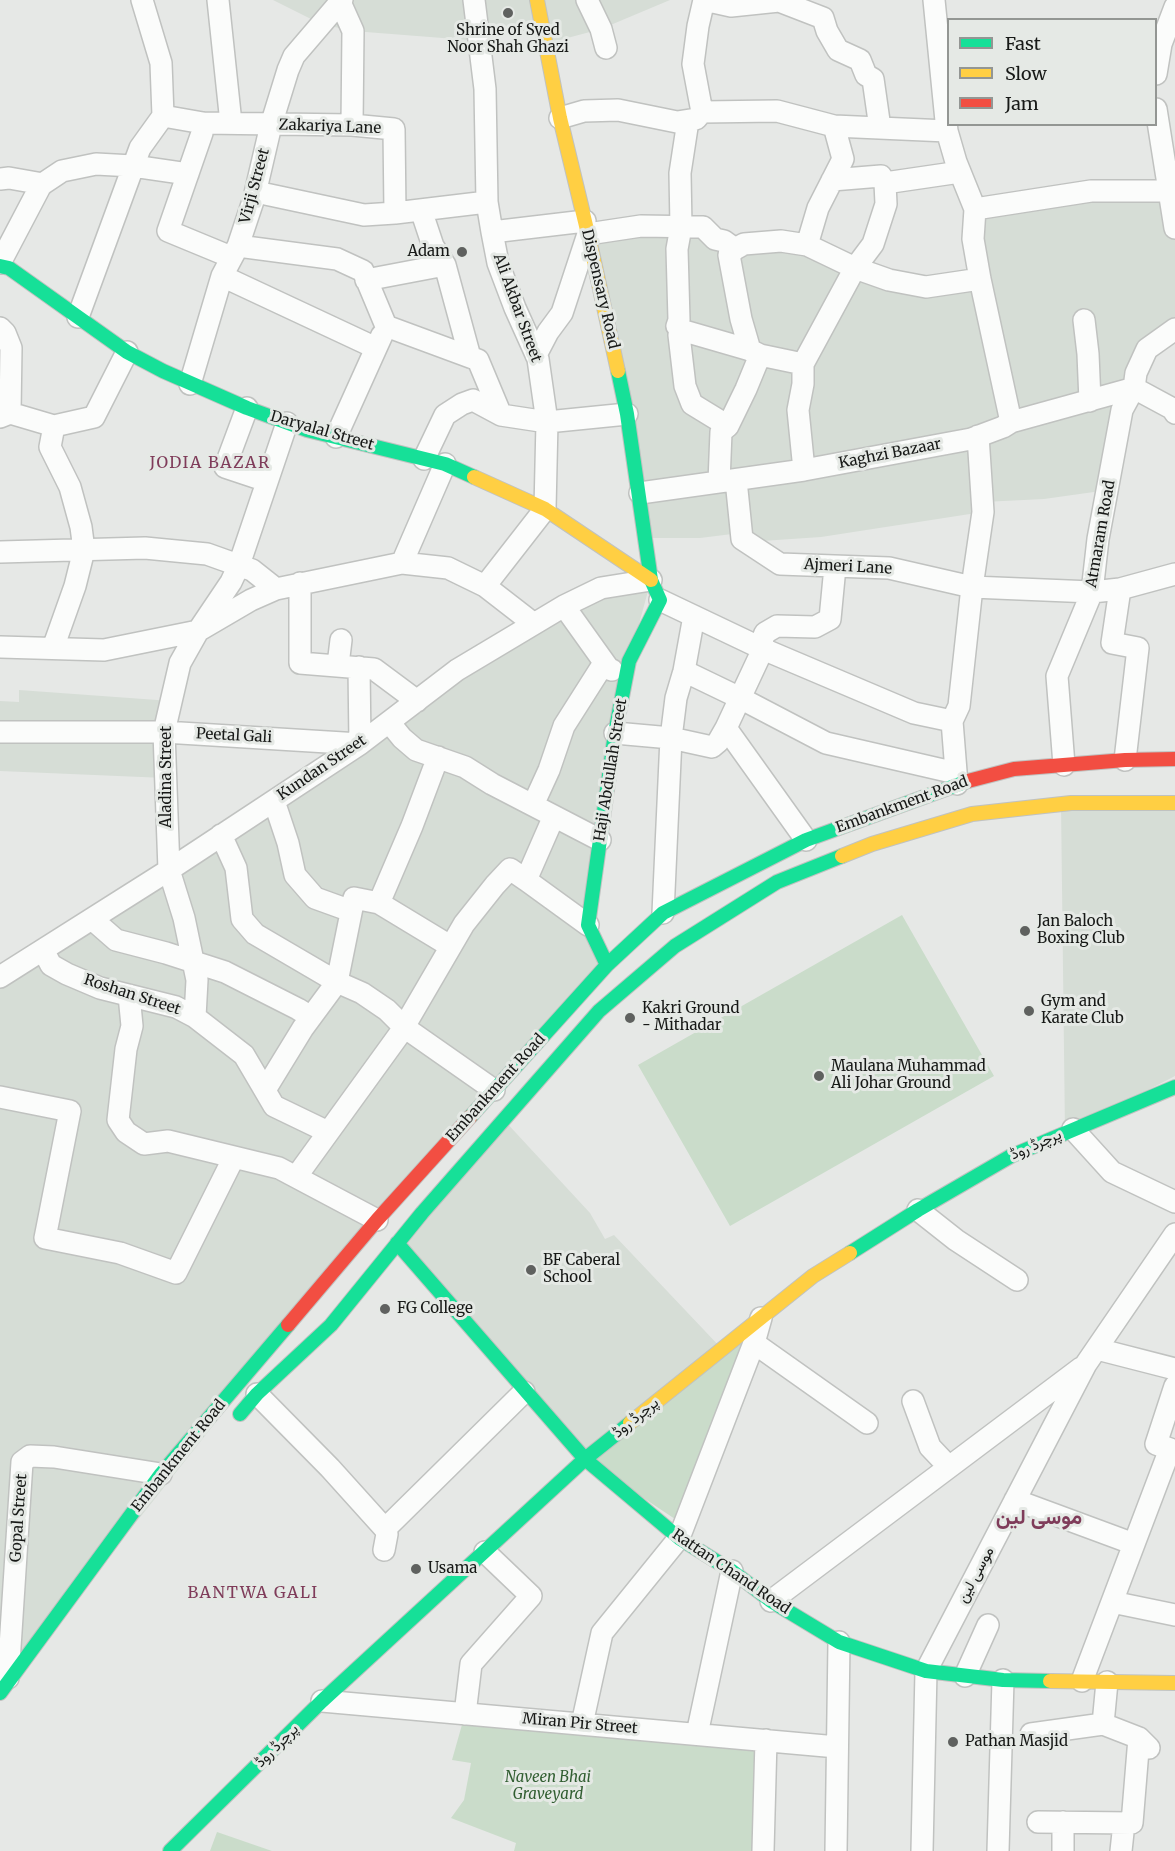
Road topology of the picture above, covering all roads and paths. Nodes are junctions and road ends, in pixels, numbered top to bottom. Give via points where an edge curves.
1 (142, 0) edge
2 (218, 0) edge
3 (474, 0) edge
4 (537, 0) edge
5 (587, 0) edge
6 (704, 0) edge
7 (779, 0) edge
8 (934, 0) edge
9 (1161, 0) edge
10 (341, 1) edge
11 (1175, 2) edge
12 (1175, 7) edge
13 (606, 48) dead end
14 (944, 66) edge
15 (1157, 67) edge
16 (1157, 113) edge
17 (163, 116) junction
18 (695, 116) junction
19 (560, 118) junction
20 (203, 123) junction
21 (231, 123) junction
22 (271, 125) junction
23 (352, 125) junction
24 (834, 126) junction
25 (1167, 127) edge
26 (880, 129) junction
27 (947, 131) junction
28 (133, 166) junction
29 (960, 172) junction
30 (188, 174) junction
31 (0, 179) edge
32 (832, 180) junction
33 (885, 183) junction
34 (43, 184) junction
35 (1173, 191) edge
36 (256, 192) junction
37 (487, 202) junction
38 (975, 209) junction
39 (421, 210) junction
40 (395, 213) junction
41 (586, 227) junction
42 (681, 227) junction
43 (1175, 228) edge
44 (492, 232) junction
45 (807, 245) junction
46 (735, 249) junction
47 (235, 251) junction
48 (0, 264) edge
49 (445, 265) junction
50 (855, 268) junction
51 (222, 276) junction
52 (980, 279) junction
53 (366, 280) junction
54 (78, 317) junction
55 (1084, 320) dead end
56 (386, 326) junction
57 (0, 328) edge
58 (1175, 328) edge
59 (681, 330) junction
60 (376, 348) junction
61 (127, 352) junction
62 (755, 352) junction
63 (536, 355) junction
64 (470, 357) junction
65 (803, 364) junction
66 (1135, 380) junction
67 (190, 384) junction
68 (1090, 401) junction
69 (247, 408) junction
70 (1175, 413) edge
71 (627, 414) junction
72 (5, 415) edge
73 (501, 415) junction
74 (547, 422) junction
75 (1011, 422) junction
76 (287, 423) junction
77 (54, 426) junction
78 (728, 426) junction
79 (978, 436) junction
80 (336, 437) junction
81 (424, 459) junction
82 (445, 464) junction
83 (804, 470) junction
84 (728, 481) junction
85 (267, 482) junction
86 (640, 493) junction
87 (545, 509) junction
88 (84, 550) junction
89 (0, 552) edge
90 (402, 564) junction
91 (239, 565) junction
92 (835, 567) junction
93 (1175, 574) edge
94 (651, 580) junction
95 (300, 583) junction
96 (485, 586) junction
97 (972, 587) junction
98 (276, 589) junction
99 (1120, 589) junction
100 (1092, 592) junction
101 (660, 600) junction
102 (564, 606) junction
103 (694, 616) junction
104 (534, 624) junction
105 (198, 631) junction
106 (341, 640) dead end
107 (0, 647) edge
108 (53, 648) junction
109 (762, 648) junction
110 (604, 663) junction
111 (348, 666) junction
112 (684, 671) junction
113 (627, 675) junction
114 (740, 698) junction
115 (417, 701) junction
116 (952, 721) junction
117 (389, 722) junction
118 (726, 728) junction
119 (0, 732) edge
120 (164, 732) junction
121 (615, 733) junction
122 (671, 738) junction
123 (360, 744) junction
124 (438, 757) junction
125 (1175, 759) edge
126 (1125, 760) junction
127 (1064, 765) junction
128 (957, 778) junction
129 (274, 801) junction
130 (1175, 803) edge
131 (533, 805) junction
132 (554, 816) junction
133 (222, 835) junction
134 (600, 840) junction
135 (806, 840) junction
136 (169, 870) junction
137 (526, 880) junction
138 (379, 903) junction
139 (351, 911) junction
140 (663, 913) junction
141 (92, 919) junction
142 (588, 925) junction
143 (453, 941) junction
144 (43, 950) junction
145 (193, 962) junction
146 (607, 965) junction
147 (0, 977) edge
148 (337, 982) junction
149 (129, 995) junction
150 (195, 1017) junction
151 (311, 1017) junction
152 (404, 1027) junction
153 (1175, 1087) edge
154 (265, 1090) junction
155 (494, 1090) junction
156 (0, 1097) edge
157 (1072, 1129) junction
158 (328, 1132) junction
159 (234, 1157) junction
160 (296, 1177) junction
161 (1175, 1202) edge
162 (918, 1210) junction
163 (377, 1220) junction
164 (1174, 1238) edge
165 (398, 1243) junction
166 (1017, 1280) dead end
167 (761, 1318) junction
168 (754, 1343) junction
169 (1091, 1357) junction
170 (1175, 1369) edge
171 (1175, 1386) edge
172 (524, 1392) junction
173 (257, 1394) junction
174 (913, 1401) dead end
175 (235, 1421) dead end
176 (867, 1423) dead end
177 (1172, 1451) edge
178 (585, 1460) junction
179 (949, 1467) junction
180 (161, 1474) junction
181 (1015, 1500) junction
182 (385, 1529) junction
183 (679, 1538) junction
184 (1134, 1544) junction
185 (384, 1550) dead end
186 (485, 1552) junction
187 (732, 1571) junction
188 (771, 1601) junction
189 (1112, 1602) junction
190 (82, 1605) dead end
191 (1175, 1615) edge
192 (988, 1625) dead end
193 (839, 1642) junction
194 (926, 1671) junction
195 (965, 1676) junction
196 (1003, 1680) junction
197 (1082, 1681) junction
198 (1107, 1682) junction
199 (1175, 1683) edge
200 (5, 1692) edge
201 (322, 1701) junction
202 (465, 1714) junction
203 (582, 1724) junction
204 (1102, 1724) junction
205 (697, 1734) junction
206 (1031, 1734) dead end
207 (766, 1740) junction
208 (837, 1747) junction
209 (1038, 1822) dead end
210 (1064, 1822) junction
211 (1124, 1823) junction
212 (170, 1851) edge
213 (764, 1851) edge
214 (836, 1851) edge
215 (922, 1851) edge
216 (998, 1851) edge
217 (1063, 1851) edge
218 (1121, 1851) edge

1 - 17 street via 161,63
2 - 21 street
3 - 37 street, Ali Akbar Street via 485,89
4 - 19 street, Dispensary Road
5 - 13 street
6 - 7 street via 731,6
6 - 18 street via 693,64
7 - 26 street via 823,18 838,50 860,60 866,75 873,79
8 - 14 street
9 - 11 street
10 - 22 street, Virji Street via 294,56
10 - 23 street via 353,31
12 - 15 street
14 - 27 street
16 - 25 street
17 - 20 street, Zakariya Lane
17 - 28 street via 140,148
18 - 19 street via 677,122 618,110 584,111
18 - 24 street via 777,111
18 - 42 street via 680,173
19 - 41 street, Dispensary Road
20 - 21 street, Zakariya Lane
20 - 30 street
21 - 22 street, Zakariya Lane
22 - 23 street, Zakariya Lane
22 - 36 street, Virji Street
23 - 40 street, Zakariya Lane via 394,129
24 - 26 street
24 - 32 street via 843,159
25 - 35 street
26 - 27 street
27 - 29 street
28 - 30 street
28 - 34 street via 96,164 62,171
28 - 54 street
29 - 33 street
29 - 38 street
30 - 47 street via 168,231
31 - 34 street
32 - 33 street via 881,176
32 - 45 street via 818,207
33 - 50 street via 886,204 881,223 873,244
34 - 48 street
35 - 38 street via 1091,191
35 - 43 street
36 - 40 street via 364,215
36 - 47 street, Virji Street
37 - 39 street
37 - 44 street, Ali Akbar Street
38 - 52 street via 973,240
39 - 40 street
39 - 49 street via 433,246
41 - 42 street
41 - 44 street
41 - 63 street via 562,313
41 - 71 street, Dispensary Road
42 - 46 street via 703,227 715,239
42 - 59 street via 677,249 677,326
44 - 63 street, Ali Akbar Street via 498,263
45 - 46 street via 781,241 744,244
45 - 50 street
46 - 62 street via 729,255 741,319
47 - 51 street, Virji Street
47 - 53 street via 337,260 363,271
48 - 54 street, Daryalal Street
49 - 53 street
49 - 64 street
50 - 52 street via 926,287
50 - 65 street
51 - 60 street
51 - 67 street, Virji Street
52 - 75 street
53 - 56 street
54 - 61 street, Daryalal Street
55 - 68 street
56 - 60 street
56 - 64 street
57 - 72 street via 11,348
58 - 66 street, Atmaram Road via 1147,349
59 - 62 street
59 - 78 street via 685,386 692,404
60 - 80 street
61 - 67 street, Daryalal Street
61 - 77 street via 94,417
62 - 65 street
62 - 78 street via 746,389
63 - 74 street, Ali Akbar Street
64 - 73 street via 478,360
65 - 83 street via 798,410
66 - 68 street, Kaghzi Bazaar
66 - 70 street
66 - 100 street, Atmaram Road via 1122,410
67 - 69 street, Daryalal Street
68 - 75 street, Kaghzi Bazaar
69 - 76 street, Daryalal Street
69 - 85 street via 225,467
71 - 74 street
71 - 86 street, Dispensary Road
72 - 77 street
73 - 74 street
73 - 81 street via 473,400 462,404 445,415
74 - 87 street, Ali Akbar Street
75 - 79 street, Kaghzi Bazaar
76 - 80 street, Daryalal Street
76 - 85 street, Aladina Street
77 - 88 street via 50,447 70,487
78 - 84 street via 721,432
79 - 83 street, Kaghzi Bazaar
79 - 97 street via 983,513
80 - 81 street, Daryalal Street
81 - 82 street, Daryalal Street
82 - 87 street, Daryalal Street
82 - 90 street
83 - 84 street, Kaghzi Bazaar
84 - 86 street, Kaghzi Bazaar
84 - 92 street, Ajmeri Lane via 742,539 780,564
85 - 91 street, Aladina Street
86 - 94 street, Dispensary Road
87 - 94 street, Daryalal Street
87 - 96 street
88 - 89 street
88 - 91 street via 145,548 207,554
88 - 108 street
90 - 95 street
90 - 96 street via 448,568
91 - 98 street
91 - 105 street, Aladina Street
92 - 97 street, Ajmeri Lane via 889,568
92 - 109 street via 830,619 815,627 777,626 765,633
93 - 99 street, Ajmeri Lane
94 - 101 street
94 - 102 street, Kundan Street via 601,588
95 - 98 street
95 - 111 street via 300,663
96 - 104 street
97 - 100 street, Ajmeri Lane
97 - 116 street via 959,706
98 - 105 street
99 - 100 street, Ajmeri Lane
99 - 126 street via 1112,643 1138,648
100 - 127 street, Atmaram Road via 1057,676
101 - 103 street
101 - 113 street, Haji Abdullah Street via 628,661
102 - 104 street, Kundan Street
102 - 110 street
103 - 109 street
103 - 112 street
104 - 115 street, Kundan Street via 457,670
105 - 108 street via 104,650
105 - 120 street, Aladina Street via 180,663
106 - 111 street
107 - 108 street
109 - 114 street
109 - 116 street via 914,713
110 - 113 street via 609,669
110 - 131 street via 564,726
111 - 115 street via 374,669
111 - 123 street
112 - 114 street
112 - 122 street
113 - 121 street, Haji Abdullah Street
114 - 118 street
114 - 128 street via 826,743
115 - 117 street, Kundan Street
116 - 128 street
117 - 123 street, Kundan Street
117 - 124 street via 416,750
118 - 122 street via 712,747
118 - 135 street
119 - 120 street, Peetal Gali
120 - 123 street, Peetal Gali
120 - 136 street, Aladina Street
121 - 122 street
121 - 134 street, Haji Abdullah Street
122 - 140 street
123 - 129 street, Kundan Street
124 - 131 street via 465,767
124 - 138 street
125 - 126 street, Embankment Road
126 - 127 street, Embankment Road
127 - 128 street, Embankment Road
128 - 135 street, Embankment Road
129 - 133 street, Kundan Street
129 - 139 street via 295,876 315,897
130 - 165 street, Embankment Road via 1071,803 972,814 872,844 777,882 675,946 599,1011
131 - 132 street
132 - 134 street
132 - 137 street
133 - 136 street, Kundan Street
133 - 148 street via 236,868 242,919 255,934
134 - 142 street, Haji Abdullah Street
135 - 140 street, Embankment Road
136 - 141 street, Kundan Street
136 - 145 street, Aladina Street
137 - 142 street
137 - 143 street via 510,869
138 - 139 street via 354,898
138 - 143 street
139 - 148 street
140 - 146 street, Embankment Road
141 - 144 street, Kundan Street
141 - 145 street via 117,940
142 - 146 street
143 - 152 street
144 - 147 street, Kundan Street
144 - 149 street, Roshan Street via 51,965 100,988
145 - 150 street, Aladina Street via 197,980
145 - 151 street via 225,972
146 - 155 street, Embankment Road
148 - 151 street
148 - 152 street via 379,1004
149 - 150 street, Roshan Street via 176,1007
149 - 159 street via 132,1026 118,1120 126,1132 144,1144 168,1141
150 - 154 street, Roshan Street via 244,1055
151 - 154 street
152 - 155 street
152 - 158 street
153 - 157 street, پرچرڈ روڈ
154 - 158 street, Roshan Street via 274,1106
155 - 163 street, Embankment Road
156 - 159 street via 70,1111 45,1238 120,1253 176,1273
157 - 161 street via 1112,1172
157 - 162 street, پرچرڈ روڈ via 1011,1156
158 - 160 street
159 - 160 street via 279,1168
160 - 163 street
162 - 166 street
162 - 167 street, پرچرڈ روڈ via 813,1276
163 - 180 street, Embankment Road
164 - 169 street, موسی لین
165 - 172 street, Rattan Chand Road
165 - 173 street, Embankment Road via 331,1325
167 - 168 street
167 - 178 street, پرچرڈ روڈ
168 - 176 street
168 - 183 street
169 - 170 street
169 - 179 street
169 - 181 street, موسی لین
171 - 177 street via 1156,1444
172 - 178 street, Rattan Chand Road
172 - 182 street
173 - 175 street, Embankment Road
173 - 182 street
174 - 179 street via 930,1446
177 - 184 street
178 - 183 street, Rattan Chand Road
178 - 186 street, پرچرڈ روڈ
179 - 188 street
180 - 200 street, Embankment Road
180 - 200 street, Gopal Street via 54,1457 30,1456 22,1462
181 - 184 street
181 - 194 street, موسی لین
182 - 185 street
183 - 187 street, Rattan Chand Road
183 - 203 street via 602,1633
184 - 189 street
186 - 201 street, پرچرڈ روڈ
186 - 202 street via 531,1596 471,1664
187 - 188 street, Rattan Chand Road
187 - 205 street
188 - 193 street, Rattan Chand Road
189 - 191 street
189 - 197 street
190 - 200 street
192 - 195 street
193 - 194 street, Rattan Chand Road
193 - 208 street
194 - 195 street, Rattan Chand Road
194 - 215 street, موسی لین
195 - 196 street, Rattan Chand Road
196 - 197 street, Rattan Chand Road
196 - 216 street
197 - 198 street, Rattan Chand Road
198 - 199 street, Rattan Chand Road
198 - 204 street
201 - 202 street, Miran Pir Street
201 - 212 street, پرچرڈ روڈ
202 - 203 street, Miran Pir Street
203 - 205 street, Miran Pir Street
204 - 206 street
204 - 211 street via 1144,1744 1132,1823
205 - 207 street, Miran Pir Street
207 - 208 street, Miran Pir Street
207 - 213 street
208 - 214 street
209 - 210 street
210 - 211 street
210 - 217 street
211 - 218 street

